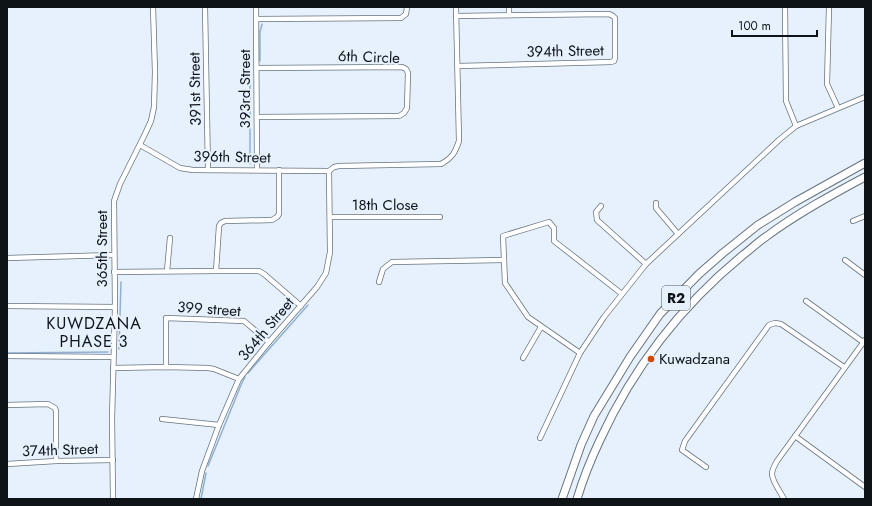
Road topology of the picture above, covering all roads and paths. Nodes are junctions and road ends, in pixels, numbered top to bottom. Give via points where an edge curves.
1 (153, 7) edge
2 (205, 7) edge
3 (256, 7) edge
4 (407, 7) edge
5 (456, 7) edge
6 (509, 7) edge
7 (785, 7) edge
8 (829, 7) edge
9 (509, 15) junction
10 (456, 16) junction
11 (257, 19) junction
12 (458, 66) junction
13 (257, 68) junction
14 (865, 97) edge
15 (838, 108) junction
16 (257, 117) junction
17 (796, 126) junction
18 (140, 145) junction
19 (865, 163) edge
20 (208, 170) junction
21 (257, 170) junction
22 (279, 170) junction
23 (329, 172) junction
24 (865, 177) edge
25 (656, 203) dead end
26 (601, 206) dead end
27 (865, 216) edge
28 (330, 217) junction
29 (440, 217) dead end
30 (854, 221) dead end
31 (678, 234) junction
32 (170, 238) dead end
33 (114, 255) junction
34 (7, 258) edge
35 (504, 260) junction
36 (845, 260) dead end
37 (646, 264) junction
38 (167, 271) junction
39 (216, 271) junction
40 (114, 272) junction
41 (865, 274) edge
42 (380, 282) dead end
43 (622, 294) junction
44 (806, 301) dead end
45 (7, 306) edge
46 (301, 306) junction
47 (114, 307) junction
48 (541, 327) junction
49 (864, 341) edge
50 (269, 342) junction
51 (580, 353) junction
52 (7, 356) edge
53 (113, 356) junction
54 (523, 358) dead end
55 (166, 367) junction
56 (113, 368) junction
57 (844, 368) junction
58 (239, 379) junction
59 (7, 405) edge
60 (162, 419) dead end
61 (219, 425) junction
62 (795, 436) junction
63 (540, 438) dead end
64 (113, 460) junction
65 (56, 461) junction
66 (7, 464) edge
67 (706, 467) dead end
68 (865, 487) edge
69 (113, 499) edge
70 (196, 499) edge
71 (562, 499) edge
72 (577, 499) edge
73 (784, 499) edge

1 - 18 street, 365th Street via 154,108
2 - 20 street, 391st Street
3 - 11 street, 393rd Street
4 - 11 street via 406,14 401,18
5 - 10 street
6 - 9 street
7 - 17 street via 786,101
8 - 15 street via 827,84
9 - 10 street, 394th Street
9 - 12 street, 394th Street via 609,14 615,18 614,61
10 - 12 street
11 - 13 street, 393rd Street
12 - 23 street via 459,141 451,157 441,164 339,166
13 - 16 street, 393rd Street
13 - 16 street, 6th Circle via 402,67 408,73 407,108 399,116
14 - 15 street
15 - 17 street
16 - 21 street, 393rd Street
17 - 31 street
18 - 20 street, 396th Street via 180,168
18 - 33 street, 365th Street via 114,201
19 - 71 highway, R2 via 758,226 699,274 660,314 594,416
20 - 21 street, 396th Street
21 - 22 street, 396th Street
22 - 23 street, 396th Street
22 - 39 street via 279,214 272,220 221,223
23 - 28 street, 364th Street
24 - 72 highway, R2 via 832,194 765,237 724,271 674,322 643,362 613,413 587,469
25 - 31 street via 656,208
26 - 37 street via 596,212 598,220
27 - 30 street
28 - 29 street, 18th Close
28 - 46 street, 364th Street via 330,252 326,273
31 - 37 street
32 - 38 street
33 - 34 street
33 - 40 street, 365th Street
35 - 42 street via 392,262 383,269
35 - 43 street via 503,236 549,222 554,228 554,241
35 - 48 street via 505,283 528,317
36 - 41 street
37 - 43 street
38 - 39 street
38 - 40 street
39 - 46 street via 259,271
40 - 47 street, 365th Street
43 - 51 street
44 - 49 street
45 - 47 street
46 - 50 street, 364th Street
47 - 53 street, 365th Street
48 - 51 street
48 - 54 street
49 - 57 street
50 - 55 street, 399 street via 241,320 166,318
50 - 58 street, 364th Street
51 - 63 street
52 - 53 street
53 - 56 street, 365th Street
55 - 56 street
55 - 58 street via 214,369
56 - 64 street, 365th Street
57 - 62 street
57 - 67 street via 781,324 769,325 685,441 682,450
58 - 61 street, 364th Street
59 - 65 street via 48,404 55,408
60 - 61 street
61 - 70 street, 364th Street via 202,471
62 - 68 street
62 - 73 street via 773,468 773,479
64 - 65 street, 374th Street
64 - 69 street, 365th Street
65 - 66 street, 374th Street

